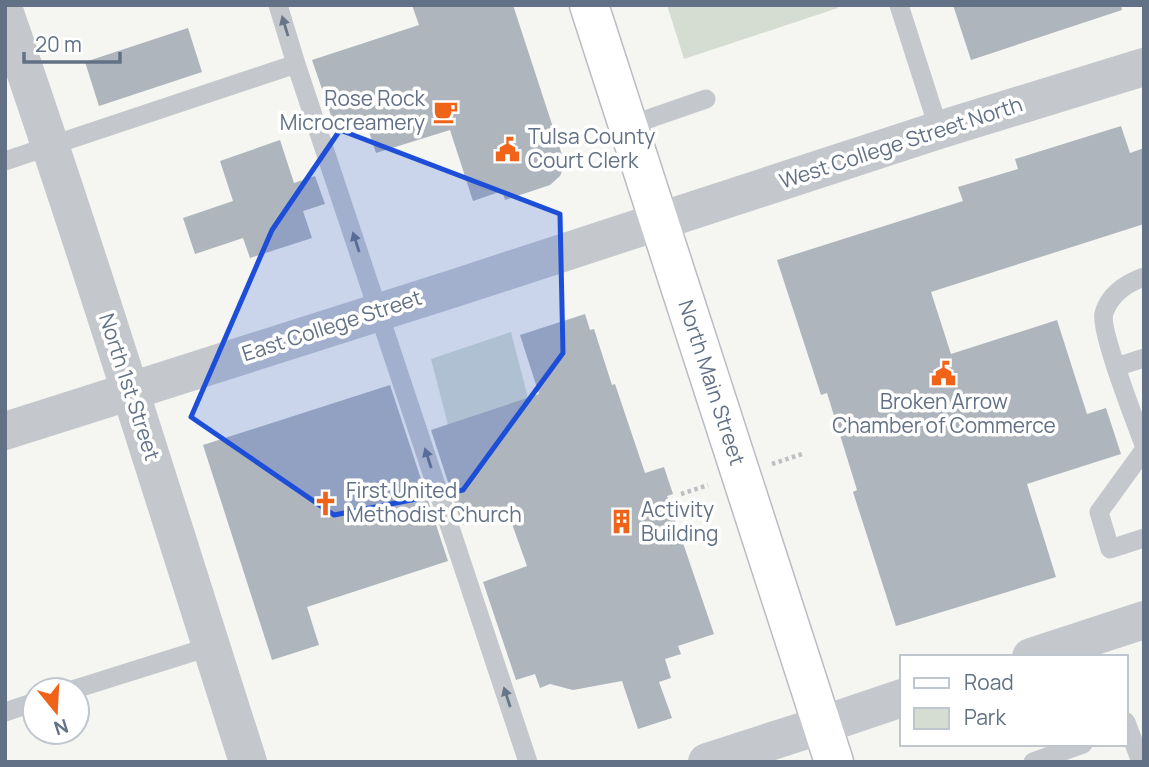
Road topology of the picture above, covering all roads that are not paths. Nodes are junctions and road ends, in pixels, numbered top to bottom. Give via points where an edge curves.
1 (278, 5) edge
2 (589, 5) edge
3 (899, 5) edge
4 (5, 13) edge
5 (296, 64) junction
6 (1144, 67) edge
7 (706, 99) dead end
8 (628, 126) junction
9 (939, 130) junction
10 (51, 147) junction
11 (5, 161) edge
12 (659, 221) junction
13 (1144, 277) edge
14 (379, 311) junction
15 (1144, 358) edge
16 (1116, 367) junction
17 (130, 390) junction
18 (5, 431) edge
19 (1144, 447) edge
20 (1144, 538) edge
21 (1144, 620) edge
22 (212, 646) junction
23 (1101, 646) edge
24 (1044, 655) edge
25 (91, 684) edge
26 (900, 699) edge
27 (822, 725) junction
28 (1128, 730) edge
29 (1077, 746) edge
30 (248, 762) edge
31 (528, 762) edge
32 (707, 762) edge
33 (834, 762) edge
34 (1033, 762) edge
35 (1140, 762) edge

5 -> 1 lane
2 - 8 main road, North Main Street
3 - 9 lane
4 - 10 street, North 1st Street
5 - 10 lane
14 -> 5 lane
6 - 9 street, West College Street North
7 - 8 lane
8 - 12 main road, North Main Street
9 - 12 street, West College Street North
10 - 11 lane
10 - 17 street, North 1st Street
12 - 14 street, East College Street
12 - 27 main road, North Main Street
13 - 16 lane via 1129,282 1113,296 1103,314
14 - 17 street, East College Street
31 -> 14 lane
15 - 16 lane
16 - 19 lane
17 - 18 street, East College Street
17 - 22 street, North 1st Street
19 - 20 lane via 1099,512 1110,549
21 - 23 street
22 - 25 lane
22 - 30 street, North 1st Street
23 - 24 street
26 - 27 street
27 - 32 street
27 - 33 main road, North Main Street
28 - 35 lane
29 - 34 lane

